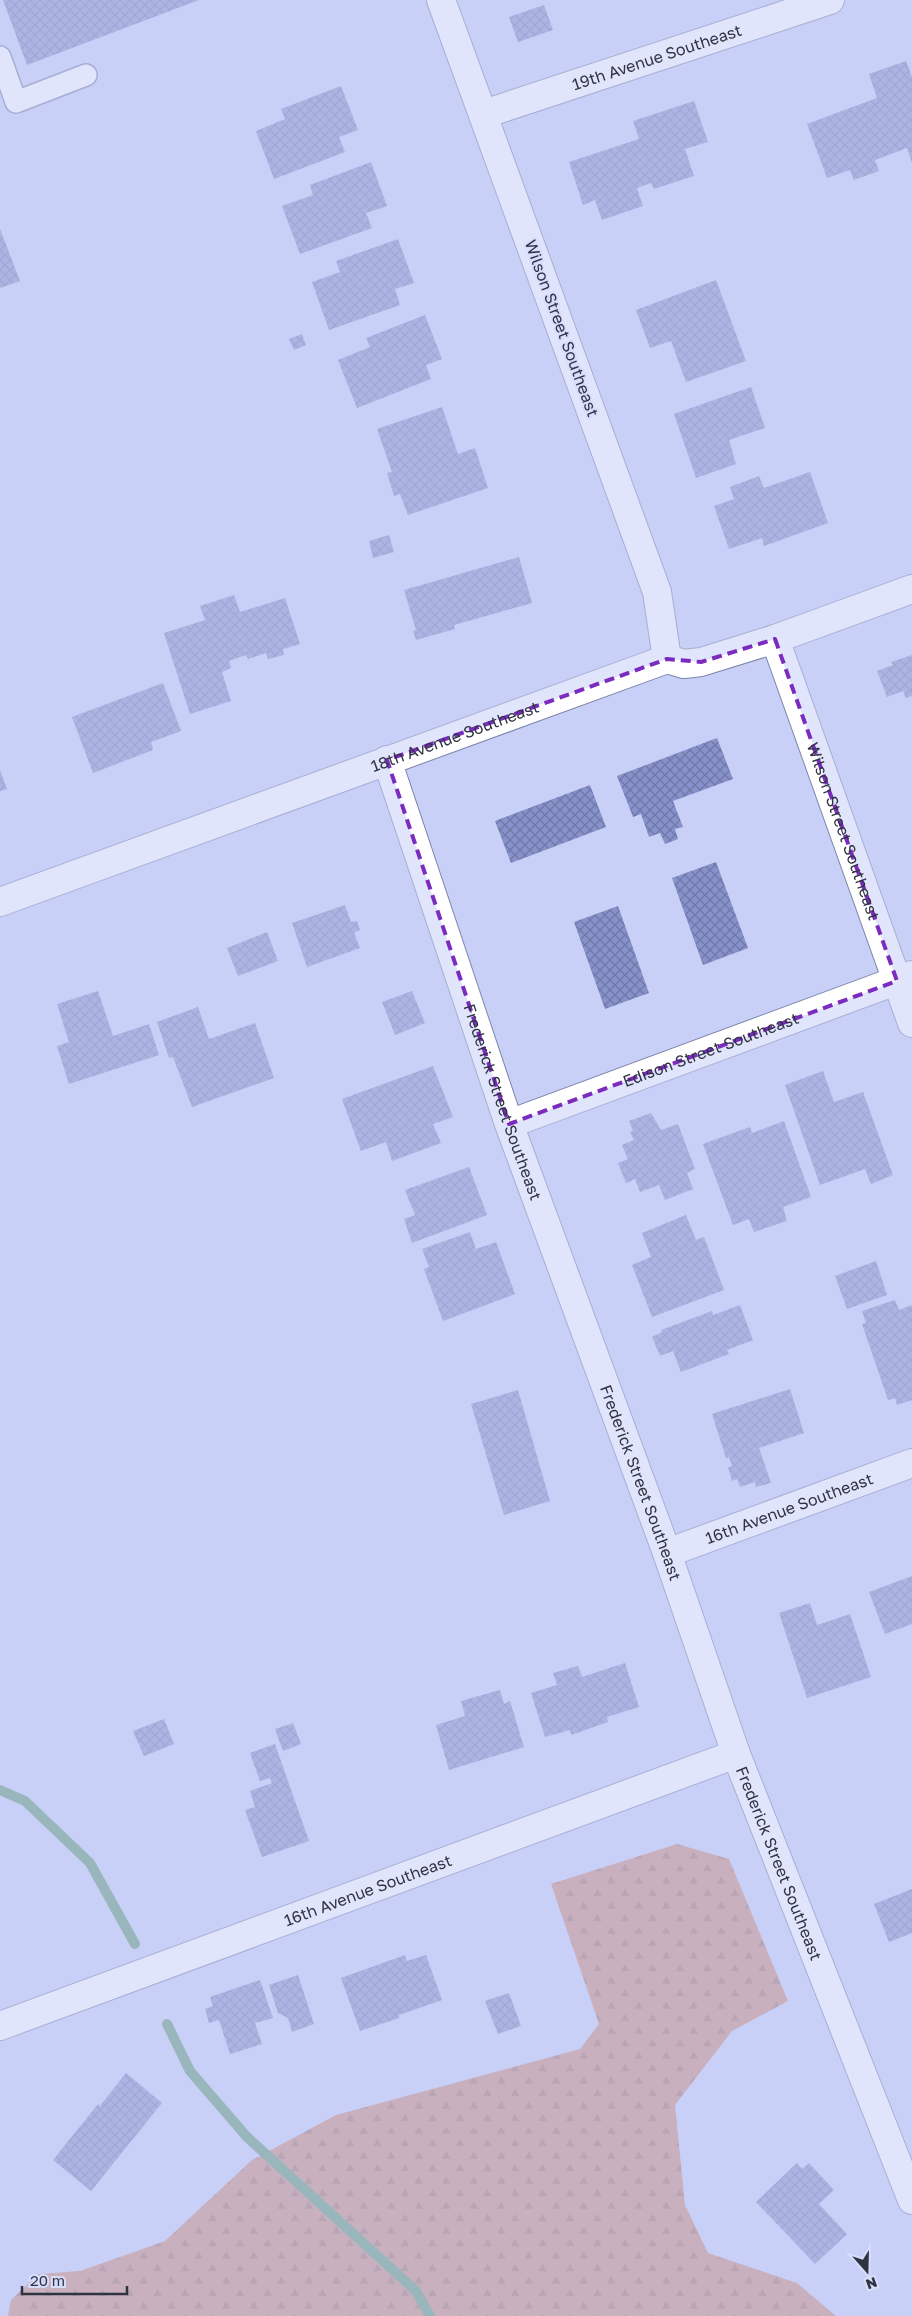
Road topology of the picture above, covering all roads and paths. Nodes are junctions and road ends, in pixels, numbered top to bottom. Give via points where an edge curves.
1 (441, 0) edge
2 (830, 0) edge
3 (0, 57) edge
4 (86, 75) dead end
5 (484, 114) junction
6 (912, 589) edge
7 (775, 639) junction
8 (667, 659) junction
9 (387, 760) junction
10 (0, 902) edge
11 (904, 978) edge
12 (912, 1023) edge
13 (509, 1124) junction
14 (912, 1463) edge
15 (667, 1553) junction
16 (736, 1754) junction
17 (0, 2026) edge
18 (912, 2200) edge

1 - 5 street, Wilson Street Southeast
2 - 5 street, 19th Avenue Southeast
3 - 4 lane via 16,102
5 - 8 street, Wilson Street Southeast via 657,592
6 - 7 street, 18th Avenue Southeast
7 - 8 street, 18th Avenue Southeast via 701,662 684,664
7 - 11 street, Wilson Street Southeast
8 - 9 street, 18th Avenue Southeast
9 - 10 street, 18th Avenue Southeast
9 - 13 street, Frederick Street Southeast
11 - 12 street, Wilson Street Southeast
11 - 13 street, Edison Street Southeast
13 - 15 street, Frederick Street Southeast
14 - 15 street, 16th Avenue Southeast
15 - 16 street, Frederick Street Southeast
16 - 17 street, 16th Avenue Southeast
16 - 18 street, Frederick Street Southeast

